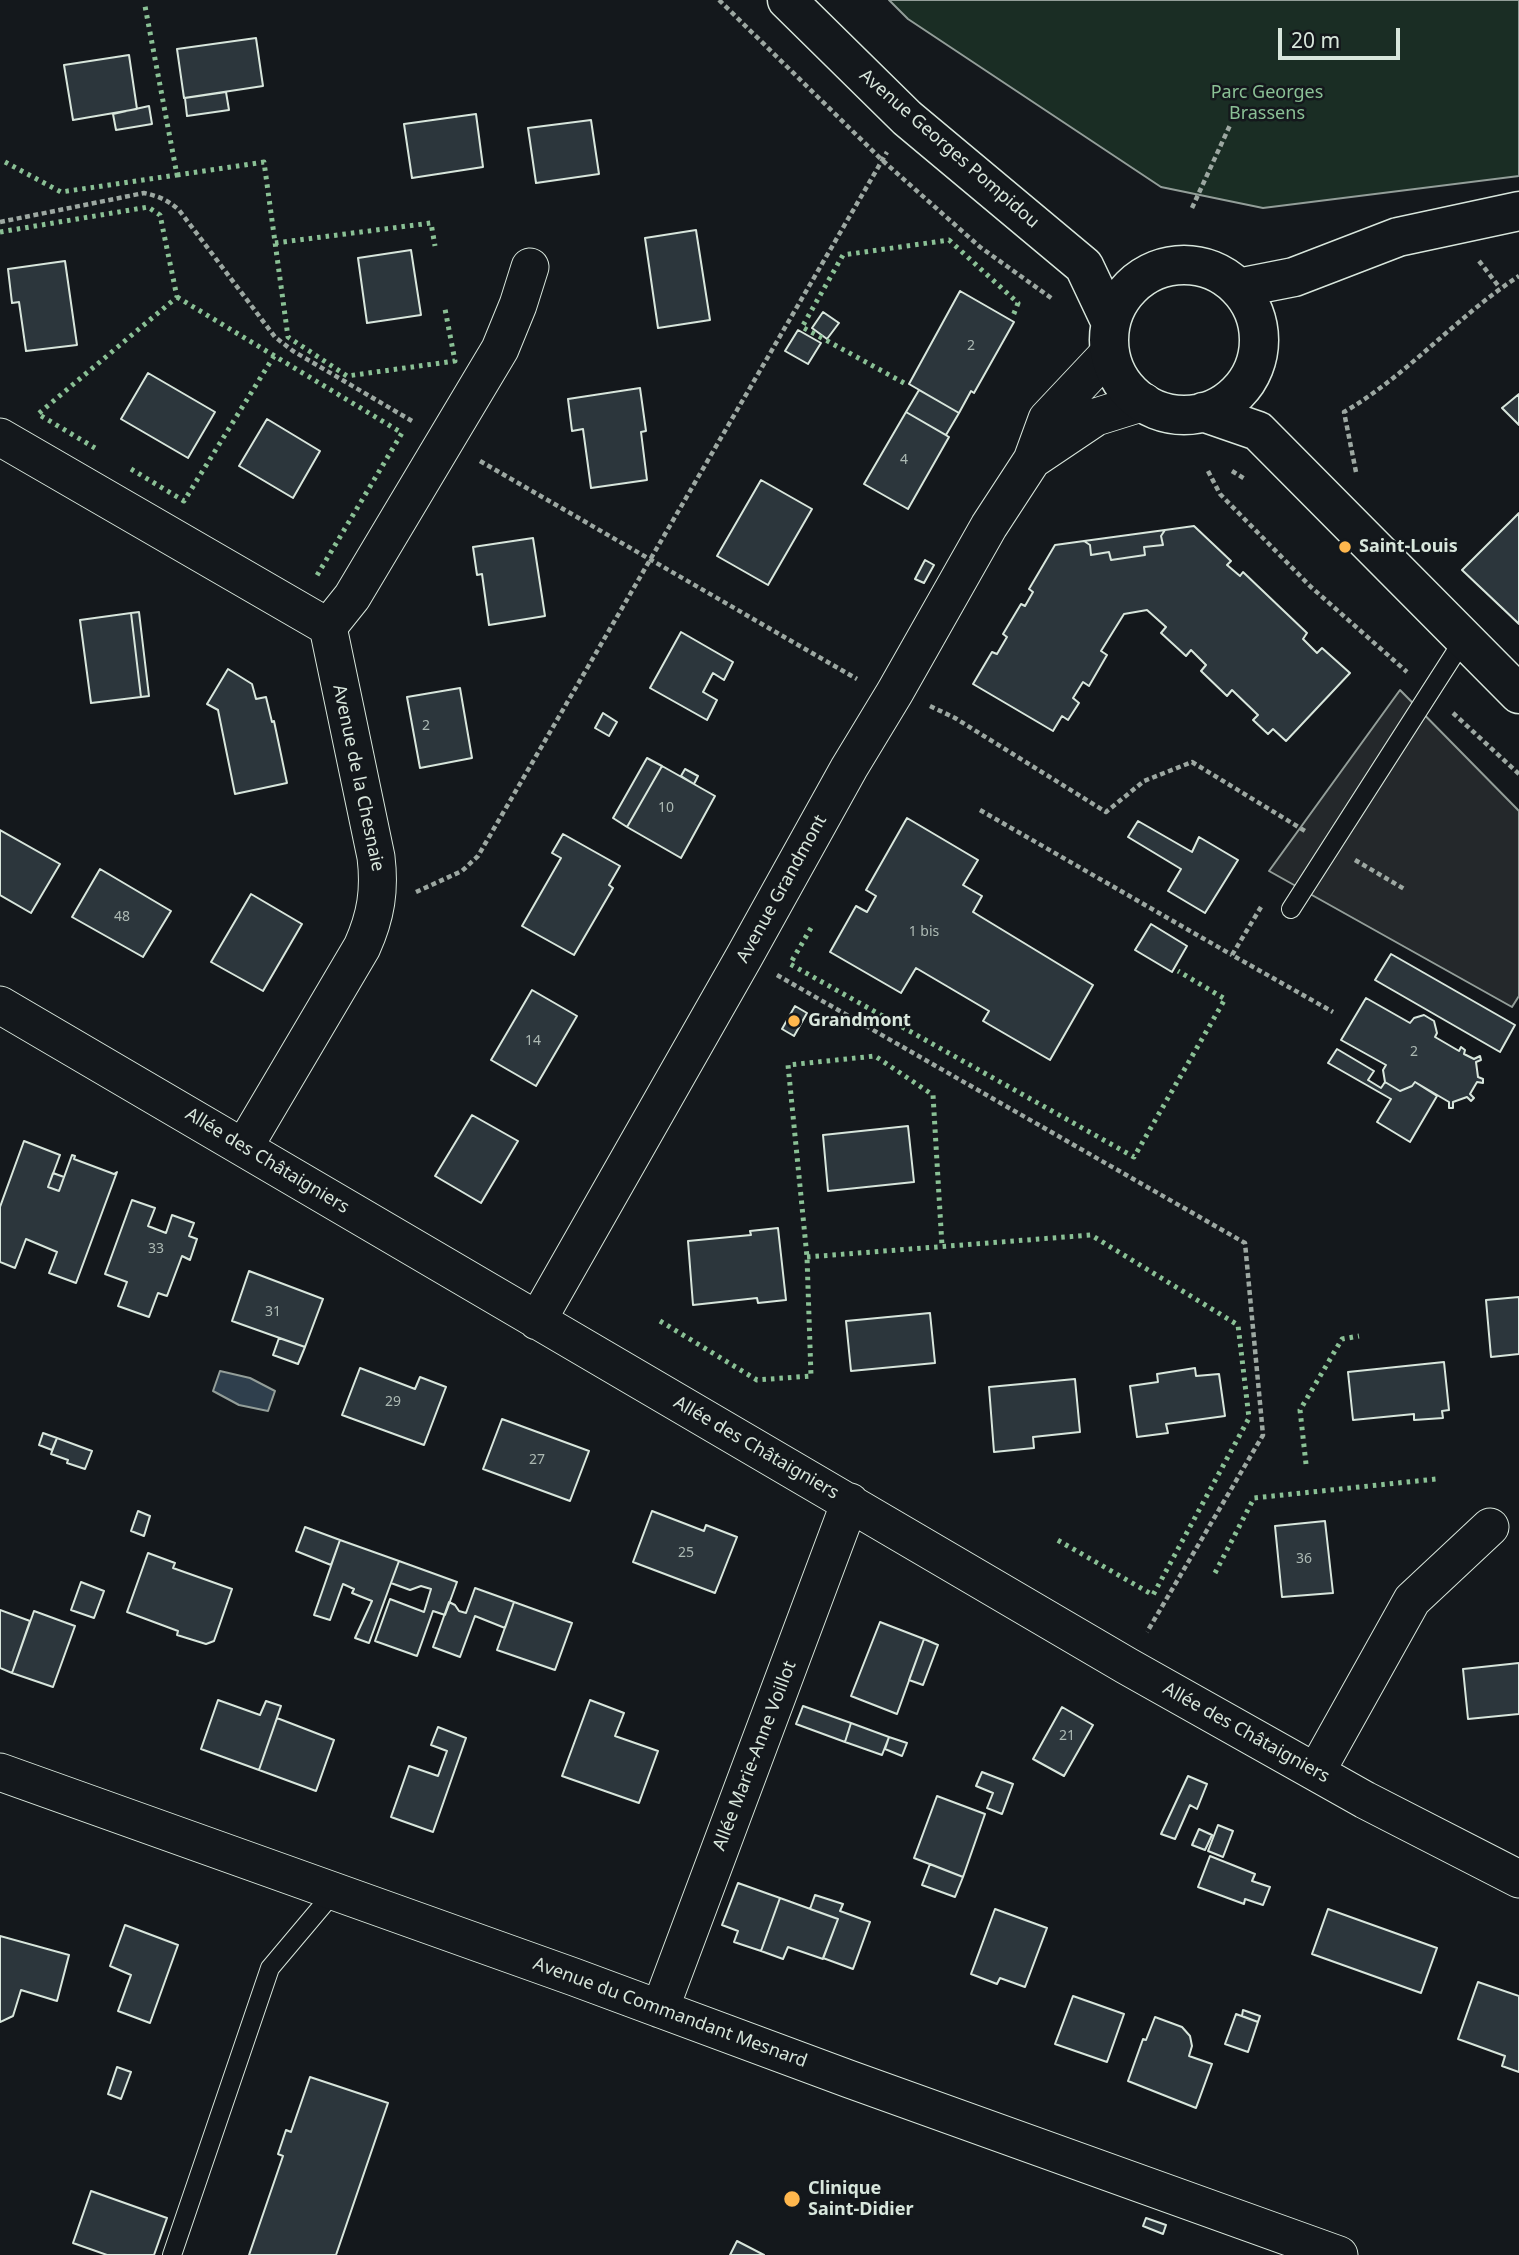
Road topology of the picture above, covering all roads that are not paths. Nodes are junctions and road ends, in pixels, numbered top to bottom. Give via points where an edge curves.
1 (787, 0) edge
2 (1519, 211) edge
3 (1084, 266) junction
4 (530, 267) dead end
5 (1148, 274) junction
6 (1294, 277) junction
7 (1238, 288) junction
8 (1258, 328) junction
9 (1111, 337) junction
10 (1250, 374) junction
11 (1144, 402) junction
12 (1203, 412) junction
13 (1258, 431) junction
14 (0, 437) edge
15 (1032, 460) junction
16 (328, 627) junction
17 (1464, 639) junction
18 (1519, 694) edge
19 (1291, 909) dead end
20 (0, 1005) edge
21 (244, 1147) junction
22 (537, 1321) junction
23 (850, 1502) junction
24 (1490, 1527) dead end
25 (0, 1772) edge
26 (1316, 1772) junction
27 (1519, 1880) edge
28 (334, 1892) junction
29 (660, 2010) junction
30 (172, 2255) edge
31 (1339, 2255) edge

1 - 3 street, Avenue Georges Pompidou via 907,118
2 - 6 street via 1398,237
3 - 5 street
3 - 9 street, Avenue Georges Pompidou
4 - 16 street via 500,349 352,597
5 - 7 street via 1166,267 1196,266 1214,271
5 - 9 street via 1117,306
6 - 7 street
6 - 8 street
7 - 8 street
8 - 10 street, Avenue Georges Pompidou via 1258,352
9 - 11 street, Avenue Georges Pompidou via 1119,377
9 - 15 street, Avenue Grandmont via 1047,419
10 - 12 street, Avenue Georges Pompidou via 1231,398
10 - 13 street
11 - 12 street, Avenue Georges Pompidou via 1177,414
11 - 15 street, Avenue Grandmont via 1096,417
12 - 13 street
13 - 17 street
14 - 16 street
15 - 22 street, Avenue Grandmont via 849,768
16 - 21 street, Avenue de la Chesnaie via 376,857 377,902 362,947
17 - 18 street
17 - 19 lane
20 - 21 street, Allée des Châtaigniers
21 - 22 street, Allée des Châtaigniers
22 - 23 street, Allée des Châtaigniers
23 - 26 street, Allée des Châtaigniers
23 - 29 street, Allée Marie-Anne Voillot
24 - 26 street via 1412,1600
25 - 28 street, Avenue du Commandant Mesnard
26 - 27 street, Allée des Châtaigniers
28 - 29 street, Avenue du Commandant Mesnard
28 - 30 lane via 270,1968
29 - 31 street, Avenue du Commandant Mesnard

